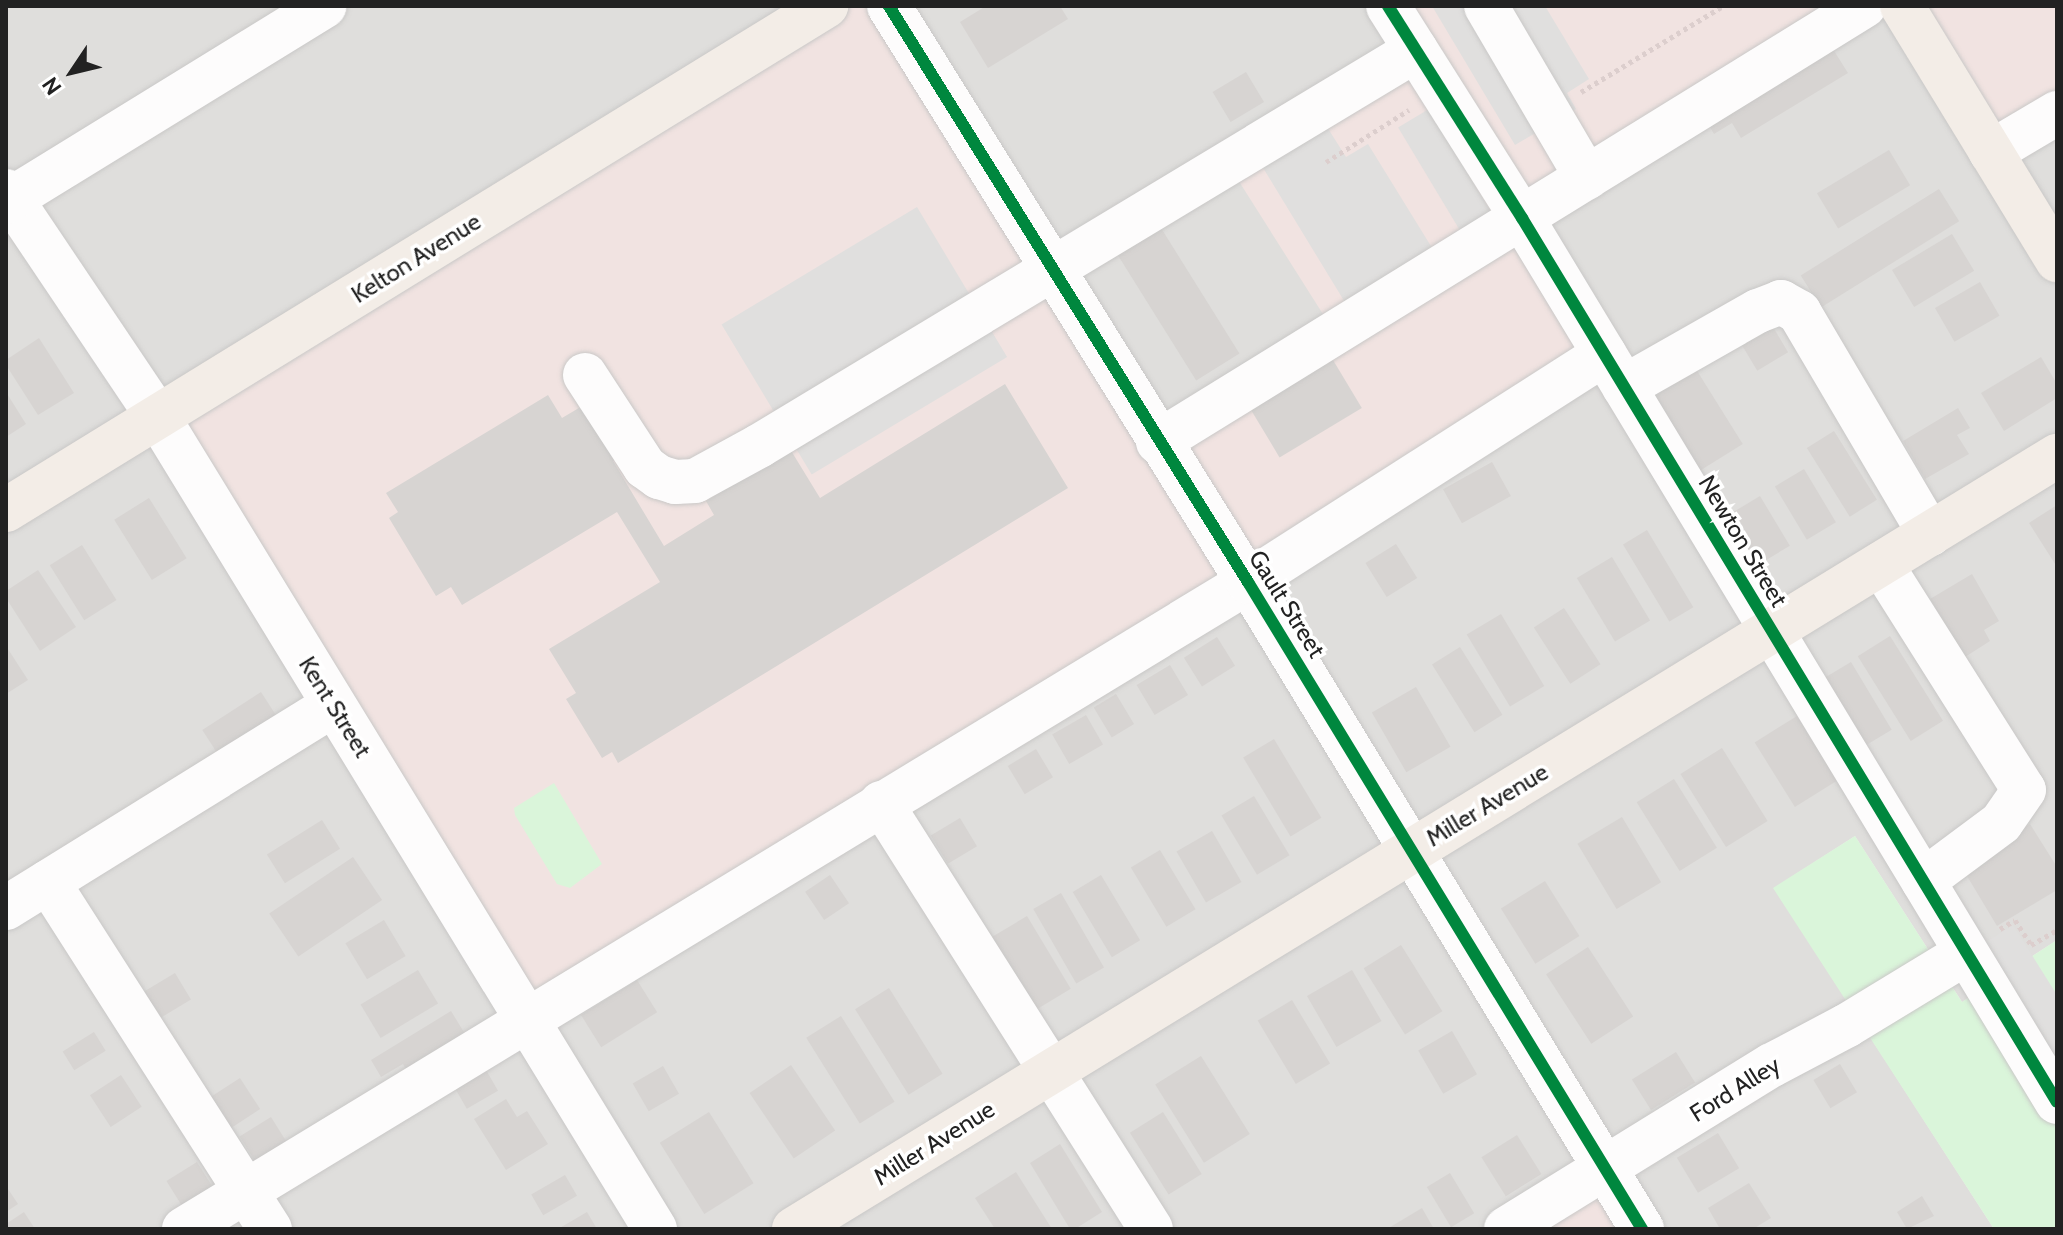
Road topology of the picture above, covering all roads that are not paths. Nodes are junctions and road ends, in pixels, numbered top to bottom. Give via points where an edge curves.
1 (324, 6) edge
2 (826, 6) edge
3 (889, 6) edge
4 (1388, 6) edge
5 (1486, 6) edge
6 (1864, 6) edge
7 (1902, 6) edge
8 (1416, 50) junction
9 (2057, 113) edge
10 (1991, 152) junction
11 (1587, 178) junction
12 (8, 197) edge
13 (1522, 218) junction
14 (2057, 260) edge
15 (1052, 268) junction
16 (1614, 370) junction
17 (585, 375) dead end
18 (158, 417) junction
19 (1158, 442) junction
20 (2057, 456) edge
21 (6, 510) edge
22 (1930, 534) junction
23 (1881, 564) junction
24 (1248, 582) junction
25 (1771, 631) junction
26 (333, 705) junction
27 (881, 803) junction
28 (1412, 850) junction
29 (1923, 881) junction
30 (48, 882) junction
31 (6, 908) edge
32 (1978, 944) junction
33 (527, 1019) junction
34 (1051, 1070) junction
35 (2057, 1102) edge
36 (1605, 1170) junction
37 (245, 1190) junction
38 (184, 1229) edge
39 (270, 1229) edge
40 (655, 1229) edge
41 (794, 1229) edge
42 (1151, 1229) edge
43 (1506, 1229) edge
44 (1642, 1229) edge

1 - 12 street
2 - 18 main road, Kelton Avenue
3 - 15 street, Gault Street
4 - 8 street, Newton Street
5 - 11 street
6 - 11 street
7 - 10 main road
8 - 13 street, Newton Street
8 - 15 street
9 - 10 street
10 - 14 main road
11 - 13 street
12 - 18 street, Kent Street
13 - 16 street, Newton Street
13 - 19 street
15 - 17 street via 695,481 675,482 645,467
15 - 19 street, Gault Street
16 - 22 street via 1781,302 1799,312
16 - 24 street
16 - 25 street, Newton Street
18 - 21 main road, Kelton Avenue
18 - 26 street, Kent Street
19 - 24 street, Gault Street
20 - 22 main road, Miller Avenue
22 - 23 main road, Miller Avenue
23 - 25 main road, Miller Avenue
23 - 29 street via 2024,790 2001,823
24 - 27 street
24 - 28 street, Gault Street
25 - 28 main road, Miller Avenue
25 - 29 street, Newton Street
26 - 30 street
26 - 33 street, Kent Street
27 - 33 street
27 - 34 street
28 - 34 main road, Miller Avenue
28 - 36 street, Gault Street
29 - 32 street, Newton Street
30 - 31 street
30 - 37 street
32 - 35 street, Newton Street
32 - 36 street, Ford Alley
33 - 37 street
33 - 40 street, Kent Street
34 - 41 main road, Miller Avenue
34 - 42 street
36 - 43 street, Ford Alley
36 - 44 street, Gault Street
37 - 38 street
37 - 39 street

